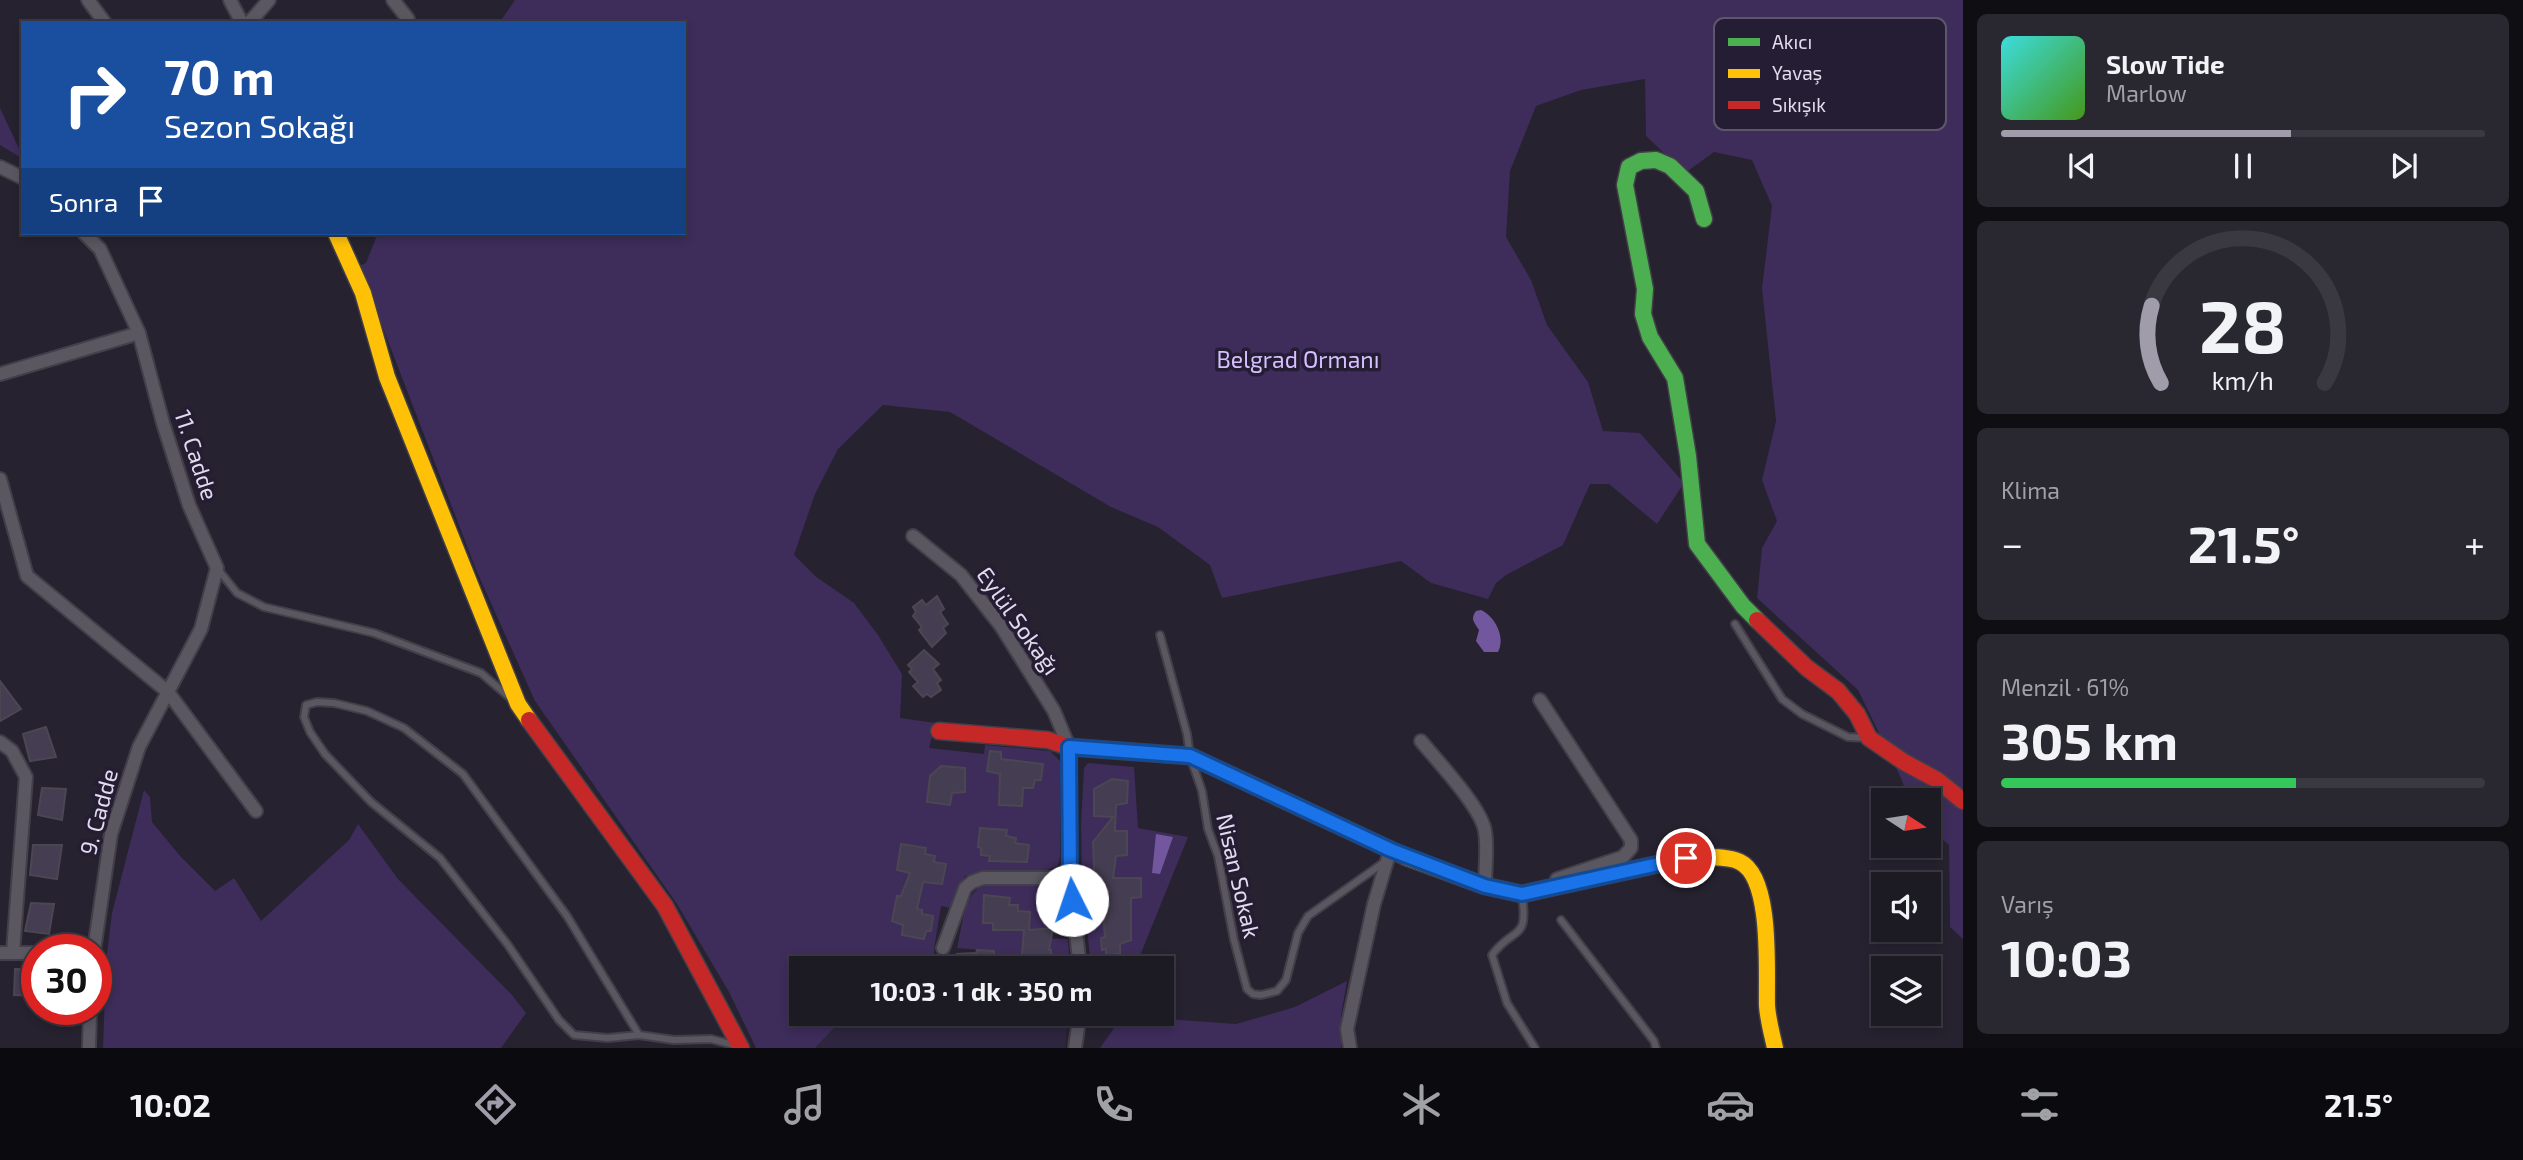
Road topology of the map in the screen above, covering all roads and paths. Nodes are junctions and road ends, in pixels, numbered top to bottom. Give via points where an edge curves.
1 (88, 0) edge
2 (230, 0) edge
3 (269, 0) edge
4 (393, 0) edge
5 (408, 19) dead end
6 (104, 21) edge
7 (241, 21) edge
8 (251, 21) edge
9 (0, 167) edge
10 (21, 177) edge
11 (1704, 219) dead end
12 (86, 235) edge
13 (337, 235) edge
14 (139, 333) junction
15 (0, 374) edge
16 (0, 479) edge
17 (913, 536) dead end
18 (217, 568) junction
19 (1735, 624) dead end
20 (1160, 635) dead end
21 (168, 692) junction
22 (1540, 700) dead end
23 (518, 704) junction
24 (939, 732) dead end
25 (1869, 738) junction
26 (1421, 741) dead end
27 (0, 742) edge
28 (1069, 747) junction
29 (1190, 756) junction
30 (1963, 801) edge
31 (256, 811) dead end
32 (1389, 855) junction
33 (1070, 878) junction
34 (1485, 883) junction
35 (1522, 894) junction
36 (1561, 920) dead end
37 (96, 934) edge
38 (943, 948) dead end
39 (6, 953) edge
40 (1079, 956) edge
41 (90, 1025) edge
42 (1078, 1026) edge
43 (639, 1035) junction
44 (741, 1047) edge
45 (89, 1048) edge
46 (1075, 1048) edge
47 (1350, 1048) edge
48 (1535, 1048) edge
49 (1656, 1048) edge
50 (1775, 1048) edge

1 - 6 street
2 - 7 street
3 - 8 street
4 - 5 street
9 - 10 street
11 - 25 street via 1696,191 1670,166 1656,160 1629,166 1625,185 1645,289 1643,314 1650,337 1675,378 1697,544 1743,606 1807,668 1838,691
12 - 14 street, 11. Cadde via 100,249
13 - 23 street via 363,293 387,377
14 - 15 street
14 - 18 street, 11. Cadde via 189,505
16 - 21 street via 27,576
17 - 28 street, Eylül Sokağı via 961,575 1001,625 1054,711
18 - 21 street via 201,629
18 - 23 lane via 237,593 264,607 374,633 481,673
19 - 25 lane via 1782,699 1848,737
20 - 29 lane
21 - 31 street
21 - 37 street, 9. Cadde via 139,747 111,834
22 - 34 street via 1631,840 1631,848 1623,857 1540,885
23 - 44 street via 665,906
24 - 28 street via 1048,740
25 - 30 street
26 - 34 street via 1479,813 1485,828
27 - 39 street via 12,751 26,777
28 - 29 street
28 - 33 street
29 - 32 street
29 - 32 lane, Nisan Sokak via 1218,856 1234,940 1247,989 1253,994 1277,991 1286,980 1298,933 1308,916
32 - 34 street
32 - 47 street via 1347,1029
33 - 38 street via 983,878 972,882 965,888
33 - 40 street
34 - 35 street
35 - 48 lane via 1525,922 1520,932 1492,955 1507,1003
35 - 50 street via 1686,858 1739,861 1749,870 1760,896 1768,944 1767,1008
36 - 49 lane
41 - 45 street
42 - 46 street
43 - 43 lane via 574,1035 440,858 371,802 325,754 304,717 306,705 334,703 367,711 404,728 463,774 567,916
43 - 44 lane via 711,1039

